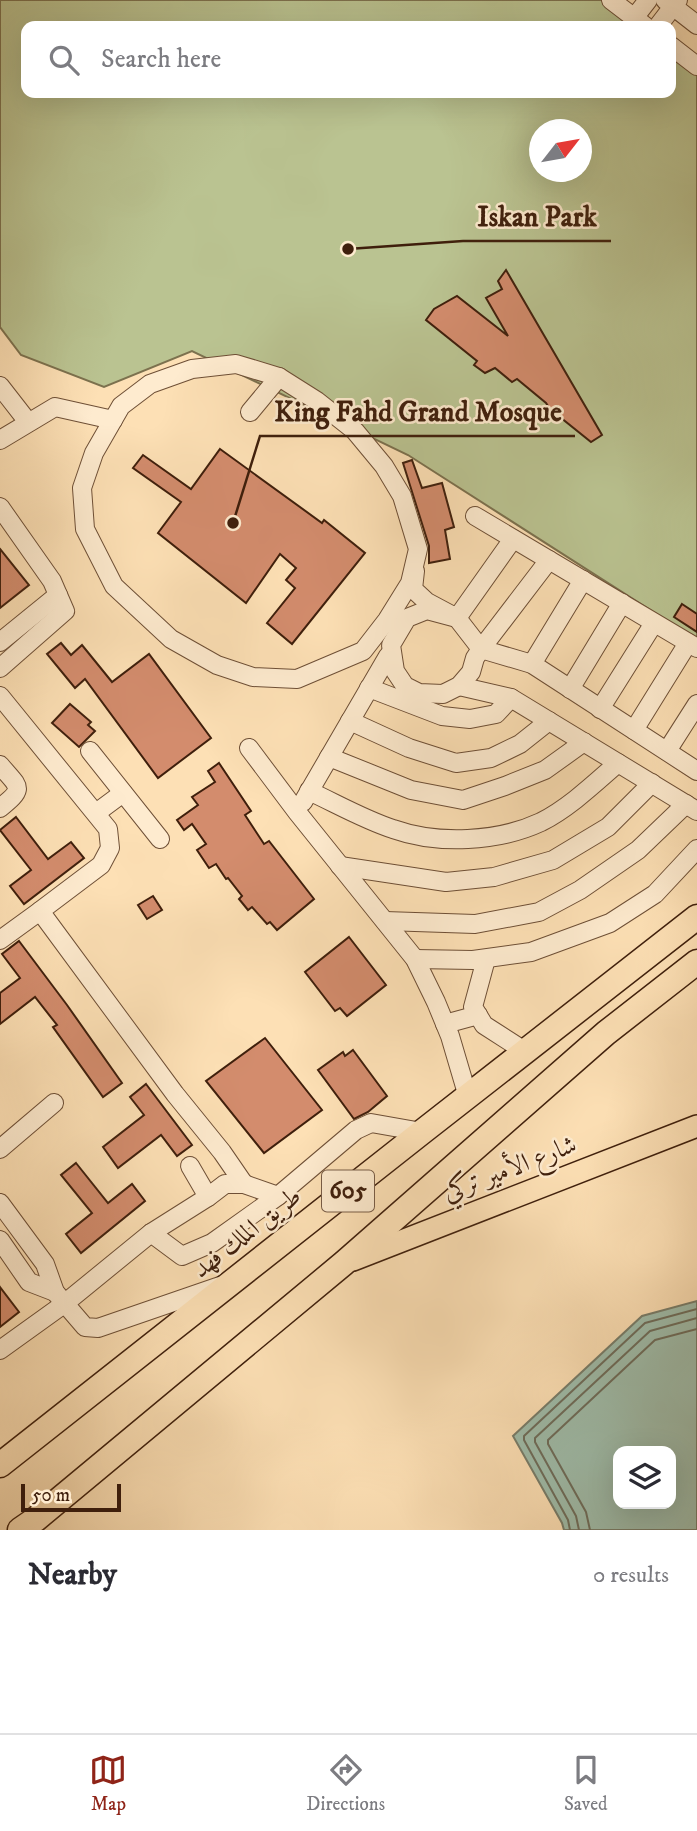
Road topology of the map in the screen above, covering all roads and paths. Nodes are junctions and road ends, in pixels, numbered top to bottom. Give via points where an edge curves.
1 (611, 0) edge
2 (648, 0) edge
3 (672, 2) edge
4 (638, 21) edge
5 (639, 21) edge
6 (661, 21) edge
7 (697, 25) edge
8 (676, 50) edge
9 (697, 66) edge
10 (279, 377) junction
11 (0, 386) edge
12 (250, 412) dead end
13 (113, 420) junction
14 (28, 422) junction
15 (0, 440) edge
16 (0, 507) edge
17 (475, 516) dead end
18 (513, 539) junction
19 (416, 559) junction
20 (550, 560) junction
21 (583, 580) junction
22 (61, 603) junction
23 (622, 603) junction
24 (457, 618) junction
25 (654, 623) junction
26 (0, 642) edge
27 (693, 646) edge
28 (481, 649) junction
29 (363, 651) junction
30 (391, 664) junction
31 (532, 664) junction
32 (0, 668) edge
33 (459, 686) junction
34 (369, 688) junction
35 (570, 689) junction
36 (0, 696) edge
37 (511, 698) junction
38 (697, 704) edge
39 (600, 709) junction
40 (350, 721) junction
41 (549, 721) junction
42 (634, 730) junction
43 (584, 742) junction
44 (249, 748) dead end
45 (90, 751) dead end
46 (667, 751) junction
47 (329, 757) junction
48 (618, 763) junction
49 (0, 765) edge
50 (697, 771) edge
51 (652, 783) junction
52 (309, 792) junction
53 (123, 793) junction
54 (0, 808) edge
55 (692, 808) edge
56 (297, 812) junction
57 (96, 813) junction
58 (160, 839) dead end
59 (697, 849) edge
60 (340, 866) junction
61 (40, 911) junction
62 (697, 917) edge
63 (385, 921) junction
64 (0, 940) edge
65 (415, 959) junction
66 (486, 959) junction
67 (697, 962) edge
68 (631, 970) junction
69 (660, 991) junction
70 (576, 1012) junction
71 (478, 1015) junction
72 (445, 1024) junction
73 (606, 1033) junction
74 (526, 1052) junction
75 (468, 1097) junction
76 (54, 1103) dead end
77 (697, 1126) edge
78 (422, 1132) junction
79 (0, 1149) edge
80 (190, 1166) dead end
81 (244, 1184) junction
82 (278, 1196) junction
83 (208, 1197) junction
84 (0, 1203) edge
85 (150, 1233) junction
86 (0, 1240) edge
87 (344, 1263) junction
88 (233, 1282) junction
89 (59, 1298) junction
90 (0, 1350) edge
91 (0, 1465) edge
92 (20, 1530) edge

1 - 4 street
2 - 5 street
3 - 6 street
3 - 7 street
8 - 9 street
10 - 12 street
10 - 13 street via 236,364 192,369 150,383 121,406
10 - 19 street via 355,431 384,466 402,496 418,549
11 - 14 street
13 - 14 street via 55,407
13 - 29 street via 94,453 82,488 85,529 114,586 171,639 217,665 253,677 297,679
14 - 15 street
16 - 22 street via 52,581
17 - 18 street
18 - 20 street
18 - 24 street
19 - 24 street via 414,589 427,602
19 - 29 street via 410,583
20 - 21 street
20 - 28 street
21 - 23 street
21 - 31 street
22 - 26 street
22 - 32 street
23 - 25 street
23 - 35 street
24 - 28 street
24 - 30 street via 427,610 407,618 391,645
25 - 27 street
25 - 39 street
27 - 42 street
28 - 31 street
28 - 33 street
29 - 30 street
30 - 33 street via 405,686 419,693 443,694
30 - 34 street
31 - 35 street
33 - 37 street
34 - 37 street via 442,716 470,719 496,714
34 - 40 street
35 - 39 street
36 - 57 street
37 - 41 street
38 - 46 street
39 - 42 street
40 - 41 street via 456,763 491,758 520,744
40 - 47 street
41 - 43 street
42 - 46 street
43 - 47 street via 545,770 463,800 411,790
43 - 48 street
44 - 56 street
45 - 53 street
46 - 50 street
47 - 52 street
48 - 51 street
48 - 52 street via 583,794 541,821 501,835 443,840 394,830
49 - 54 street via 18,790
51 - 55 street
51 - 60 street via 608,827 554,860 494,877 446,882
52 - 56 street
53 - 57 street
53 - 58 street
55 - 63 street via 580,890 539,912 475,924
56 - 60 street
57 - 61 street via 108,829 110,848 101,865
59 - 66 street via 655,894 610,923 531,953
60 - 63 street
61 - 64 street
61 - 81 street
62 - 68 highway, طريق الملك فهد / 605
63 - 65 street
65 - 66 street
65 - 72 street
66 - 71 street via 473,1007
67 - 69 highway, 605
68 - 69 highway via 619,985 620,998 629,1002 648,990
68 - 70 highway, طريق الملك فهد / 605
69 - 73 highway, 605
70 - 73 highway via 603,1001 611,1005 616,1014
70 - 74 highway, طريق الملك فهد / 605
71 - 72 street
71 - 74 street via 484,1025
72 - 75 street
73 - 87 highway, 605
74 - 75 highway, طريق الملك فهد / 605
75 - 78 highway, طريق الملك فهد / 605
76 - 79 street
77 - 87 main road, شارع الأمير تركي
78 - 82 street via 371,1123 356,1130
78 - 88 highway, طريق الملك فهد / 605
80 - 83 street
81 - 82 street
81 - 83 street via 225,1184
82 - 85 street via 212,1243 182,1256
83 - 85 street
84 - 89 street via 45,1264
85 - 89 street
86 - 89 street via 29,1282
87 - 92 highway, 605
88 - 89 street via 98,1328 85,1327
88 - 91 highway, طريق الملك فهد / 605
89 - 90 street

